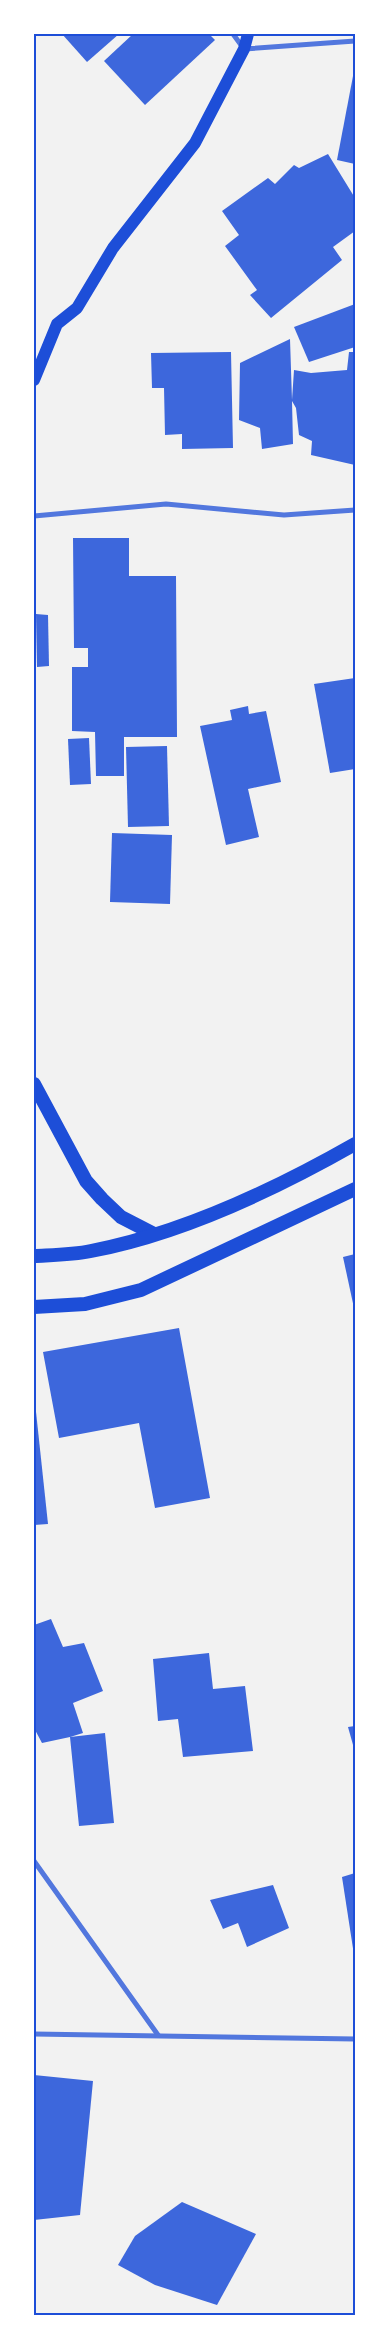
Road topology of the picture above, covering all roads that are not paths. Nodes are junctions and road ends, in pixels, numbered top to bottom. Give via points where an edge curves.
1 (233, 34) edge
2 (248, 34) edge
3 (355, 41) edge
4 (244, 49) junction
5 (34, 380) edge
6 (355, 510) edge
7 (34, 516) edge
8 (34, 1084) edge
9 (355, 1144) edge
10 (355, 1189) edge
11 (154, 1234) junction
12 (34, 1256) edge
13 (34, 1307) edge
14 (34, 1861) edge
15 (34, 2034) edge
16 (158, 2035) junction
17 (355, 2039) edge

1 - 4 street
2 - 4 main road
3 - 4 street
4 - 5 main road via 195,144 113,248 77,308 57,324
6 - 7 street via 284,515 166,504
8 - 11 highway via 86,1181 122,1217
9 - 11 highway via 231,1207
10 - 13 highway via 141,1290 85,1304
11 - 12 highway via 90,1252
14 - 16 street
15 - 16 street
16 - 17 street

